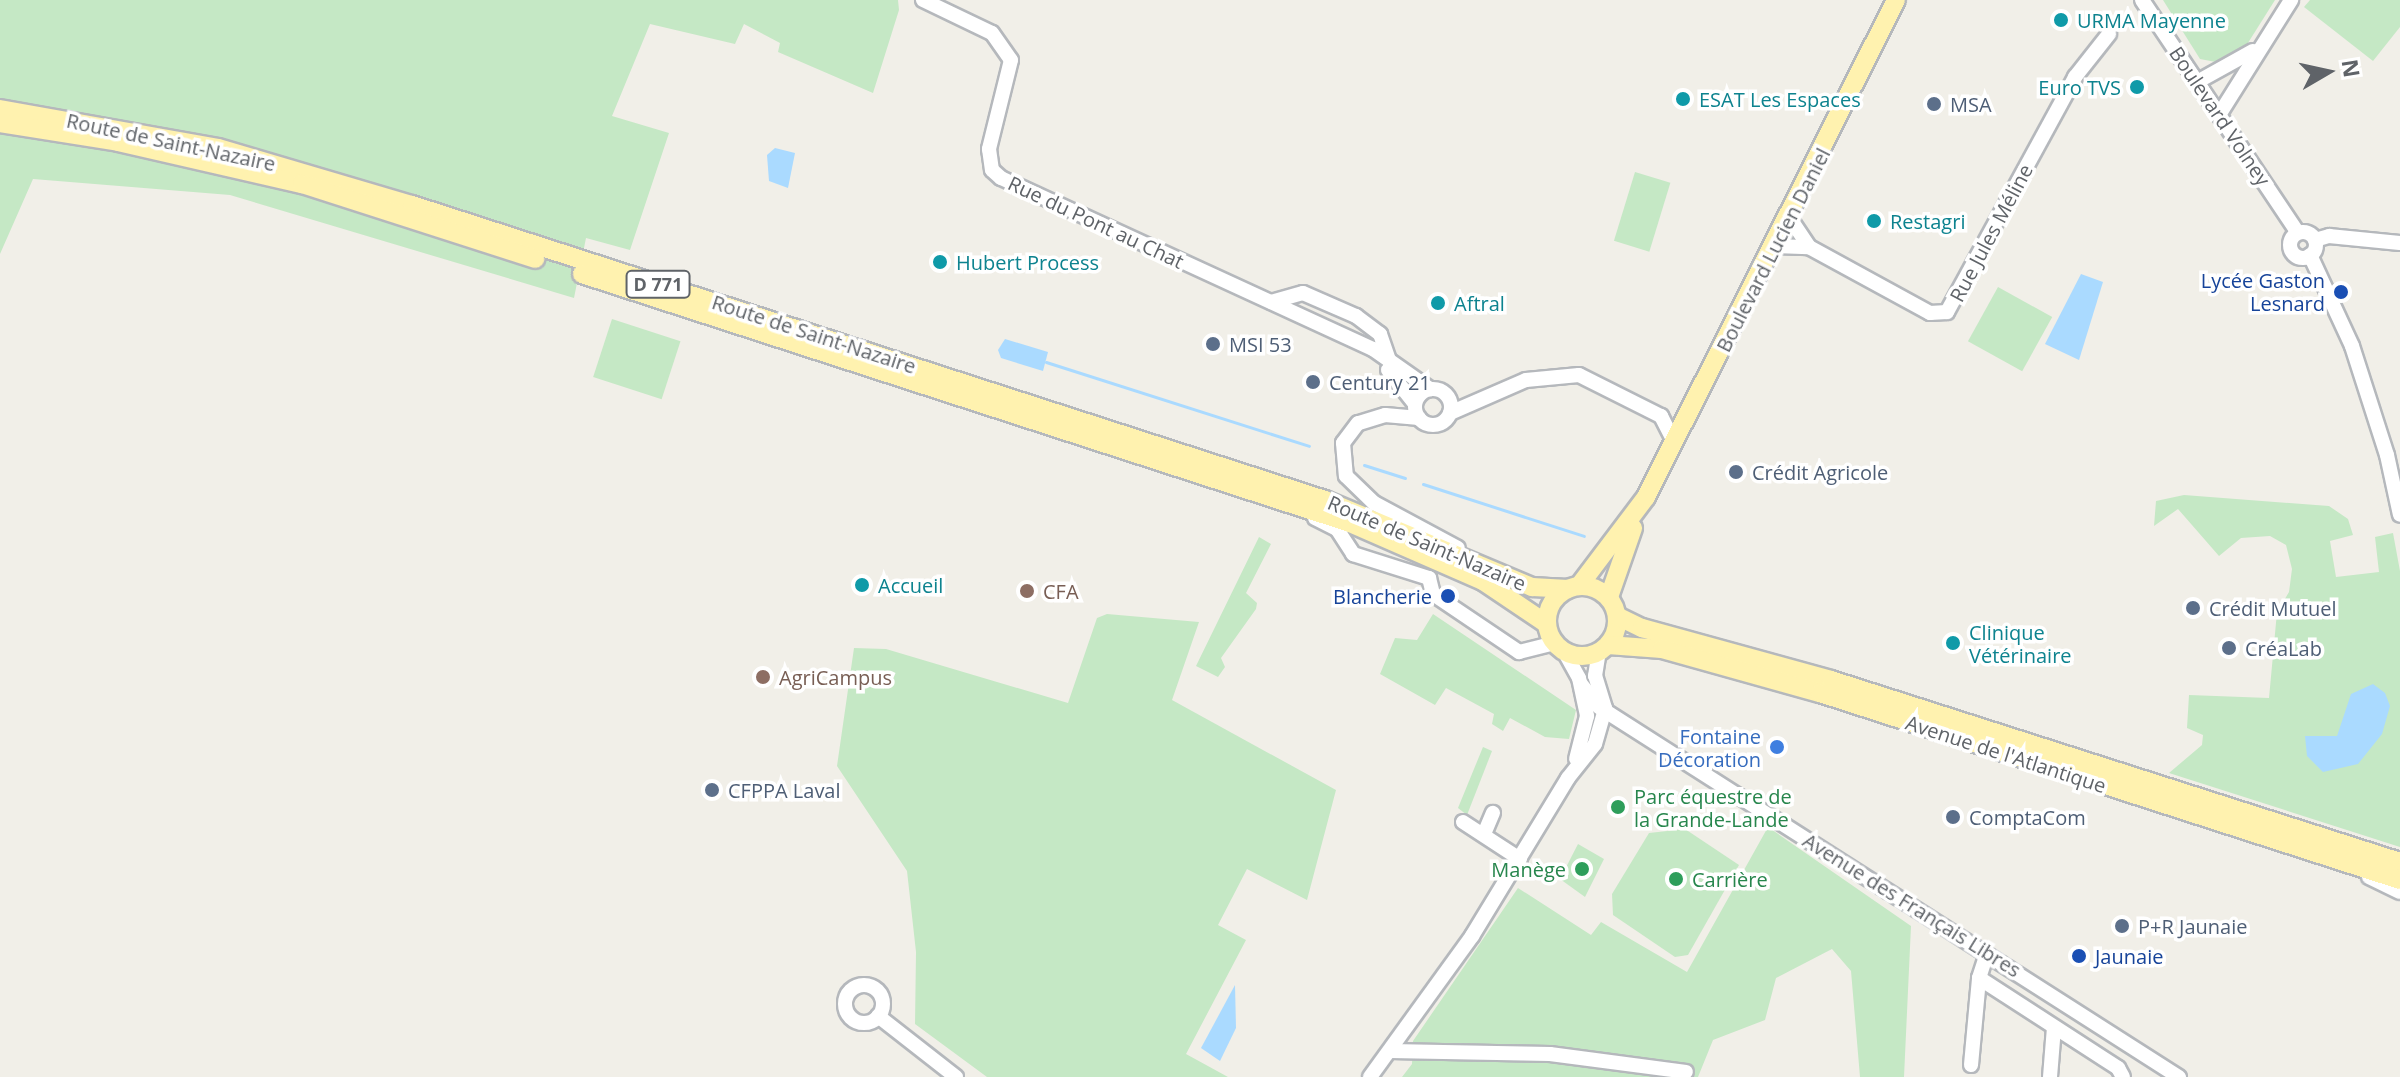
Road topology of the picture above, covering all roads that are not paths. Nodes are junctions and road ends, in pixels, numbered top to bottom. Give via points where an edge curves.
1 (923, 0) edge
2 (1896, 0) edge
3 (2142, 0) edge
4 (2291, 0) edge
5 (2109, 34) dead end
6 (2255, 50) junction
7 (2197, 82) junction
8 (0, 109) edge
9 (2219, 115) junction
10 (0, 123) edge
11 (1789, 217) junction
12 (2298, 233) junction
13 (2315, 240) junction
14 (2400, 243) edge
15 (1775, 246) junction
16 (1809, 247) junction
17 (2310, 255) junction
18 (1271, 302) junction
19 (1362, 345) junction
20 (1389, 360) junction
21 (1430, 389) junction
22 (1417, 411) junction
23 (1450, 413) junction
24 (1674, 442) junction
25 (1260, 492) junction
26 (1646, 497) junction
27 (2400, 515) edge
28 (1447, 563) junction
29 (1493, 568) junction
30 (1429, 578) junction
31 (1573, 587) junction
32 (1609, 597) junction
33 (1617, 616) junction
34 (1547, 624) junction
35 (1559, 647) junction
36 (1604, 648) junction
37 (1581, 684) junction
38 (1605, 708) junction
39 (1568, 778) junction
40 (1493, 813) dead end
41 (1463, 822) dead end
42 (1484, 834) junction
43 (2322, 854) junction
44 (1520, 859) junction
45 (2400, 862) edge
46 (2400, 880) edge
47 (2400, 892) edge
48 (1987, 954) junction
49 (1979, 978) junction
50 (878, 1016) dead end
51 (2054, 1027) junction
52 (2134, 1048) junction
53 (1390, 1051) junction
54 (1971, 1065) dead end
55 (1686, 1072) dead end
56 (2121, 1073) edge
57 (956, 1077) edge
58 (1370, 1077) edge
59 (2050, 1077) edge
60 (2179, 1077) edge

1 - 18 street, Rue du Pont au Chat via 992,33 1011,60 989,149 992,170 1001,178
2 - 11 main road, Boulevard Lucien Daniel
3 - 7 street, Boulevard Volney
4 - 6 street
5 - 16 street, Rue Jules Méline via 2075,77 1951,309 1930,313
6 - 7 street
6 - 9 street
7 - 9 street, Boulevard Volney
8 - 29 main road, Route de Saint-Nazaire / D 771 via 218,148 287,167 1325,500
9 - 12 street, Boulevard Volney
10 - 25 main road, Route de Saint-Nazaire via 145,148 302,184
11 - 15 main road, Boulevard Lucien Daniel
11 - 16 street
12 - 13 street
12 - 17 street, Boulevard Volney via 2292,250 2298,256
13 - 14 street via 2329,236
13 - 17 street
15 - 16 street, Rue Jules Méline
15 - 24 main road, Boulevard Lucien Daniel
17 - 27 street, Boulevard Volney via 2352,346
18 - 19 street, Rue du Pont au Chat
18 - 20 street via 1303,293 1356,316 1380,334
19 - 20 street, Rue du Pont au Chat
19 - 22 street
20 - 21 street, Rue du Pont au Chat
21 - 22 street
21 - 23 street, Rue du Pont au Chat via 1449,398
22 - 23 street via 1433,425
22 - 29 street via 1358,423 1343,443 1346,476 1374,503
23 - 24 street via 1526,380 1564,373 1597,380 1650,408 1661,416
24 - 26 main road, Boulevard Lucien Daniel
25 - 28 main road, Route de Saint-Nazaire
25 - 30 street via 1337,529 1353,554
26 - 31 main road, Boulevard Lucien Daniel
26 - 32 main road, Boulevard Lucien Daniel
28 - 30 street
28 - 34 main road, Route de Saint-Nazaire
29 - 31 main road, Route de Saint-Nazaire via 1532,587
30 - 35 street via 1433,594 1519,652
31 - 32 main road
31 - 34 main road via 1552,603
32 - 33 main road
33 - 36 main road
33 - 45 main road, Avenue de l'Atlantique
34 - 35 main road
35 - 36 main road via 1583,657
35 - 37 street
36 - 38 street via 1595,676
36 - 43 main road, Avenue de l'Atlantique via 1662,649 1820,693
37 - 38 street, Avenue des Français Libres
37 - 39 street via 1585,731
38 - 39 street via 1595,744
38 - 48 street, Avenue des Français Libres
39 - 44 street
40 - 42 street
41 - 42 street
42 - 44 street
43 - 46 main road, Avenue de l'Atlantique
43 - 47 street
44 - 53 street
48 - 49 street
48 - 52 street, Avenue des Français Libres
49 - 51 street
49 - 54 street
50 - 57 street
51 - 56 street
51 - 59 street
52 - 56 street
52 - 60 street, Avenue des Français Libres
53 - 55 street via 1550,1054
53 - 58 street

